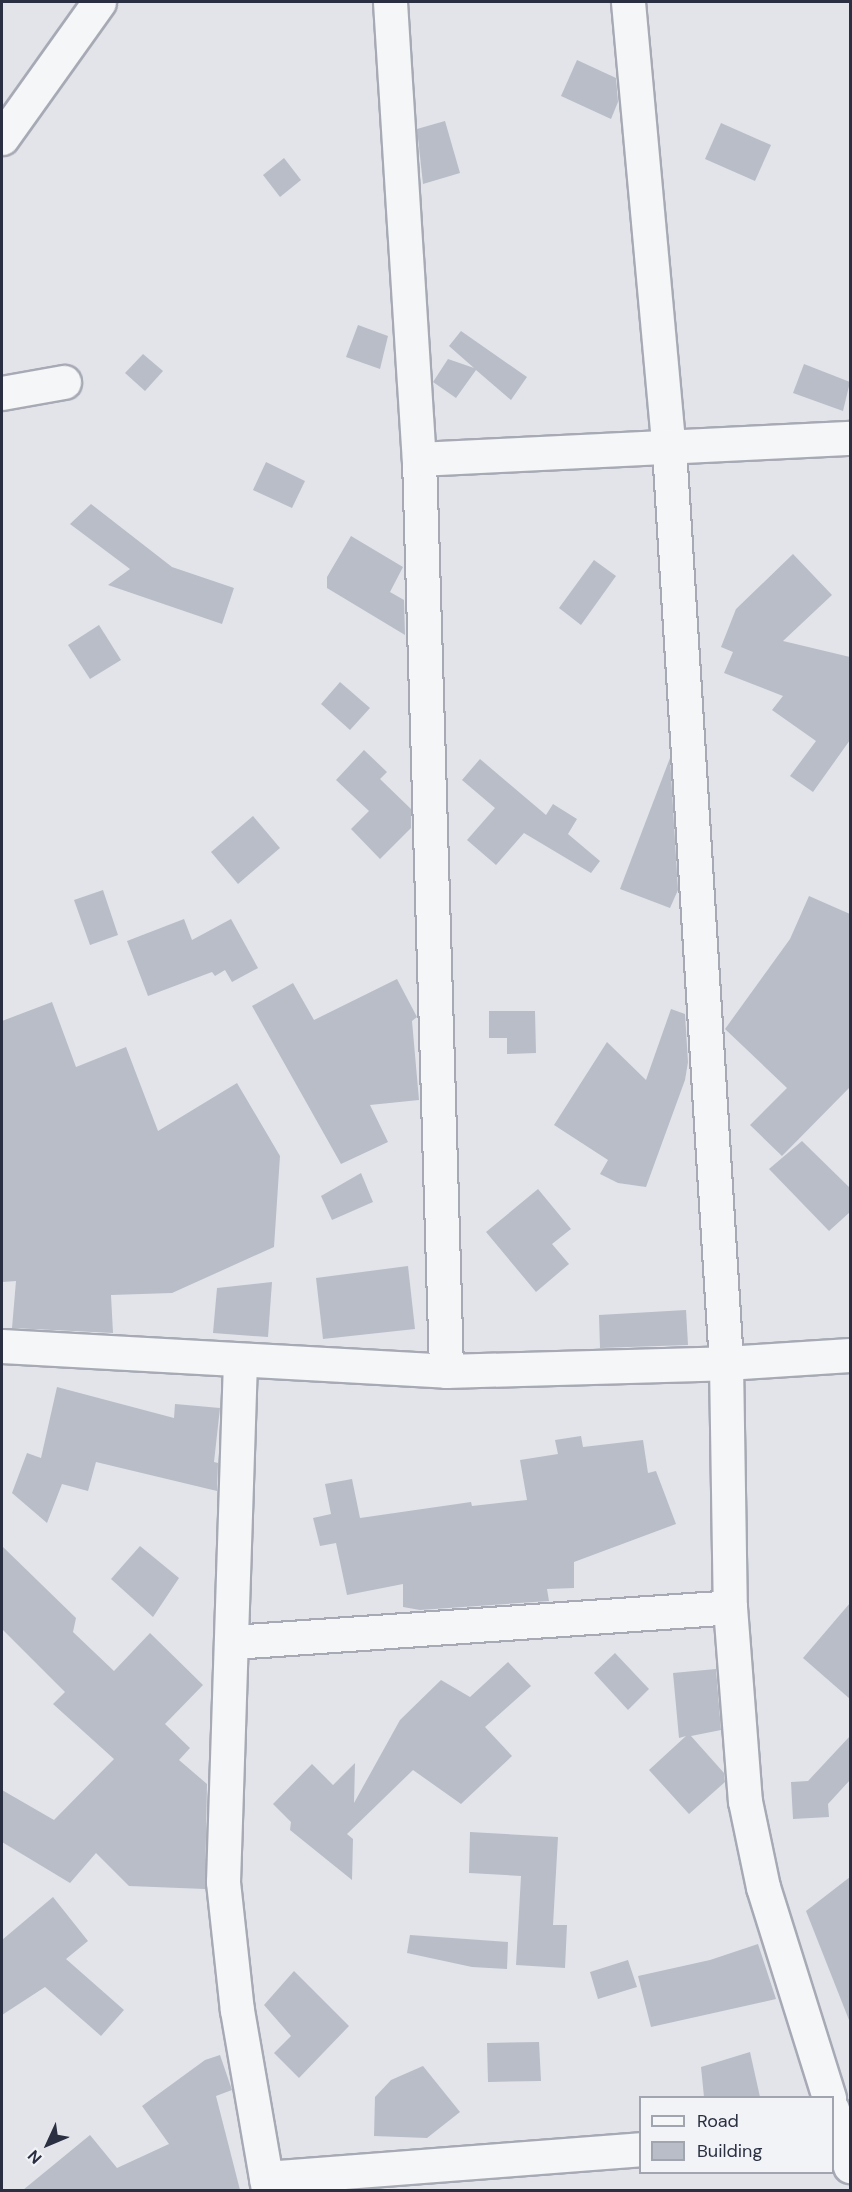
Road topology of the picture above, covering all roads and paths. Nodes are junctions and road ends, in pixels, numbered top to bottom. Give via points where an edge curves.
1 (99, 2) edge
2 (390, 2) edge
3 (628, 2) edge
4 (2, 138) edge
5 (64, 382) dead end
6 (2, 393) edge
7 (850, 438) edge
8 (669, 449) junction
9 (419, 459) junction
10 (2, 1346) edge
11 (850, 1355) edge
12 (240, 1361) junction
13 (726, 1363) junction
14 (446, 1371) junction
15 (730, 1607) junction
16 (233, 1642) junction
17 (829, 2096) edge
18 (835, 2126) edge
19 (639, 2149) edge
20 (850, 2166) edge
21 (267, 2184) edge

1 - 4 street
2 - 9 street
3 - 8 street
5 - 6 street
7 - 8 street
8 - 9 street
8 - 13 street
9 - 14 street
10 - 12 street
11 - 13 street
12 - 14 street
12 - 16 street
13 - 14 street
13 - 15 street
15 - 16 street
15 - 17 street via 745,1801 763,1887
16 - 21 street via 223,1882 237,2010
18 - 20 street
19 - 21 street

